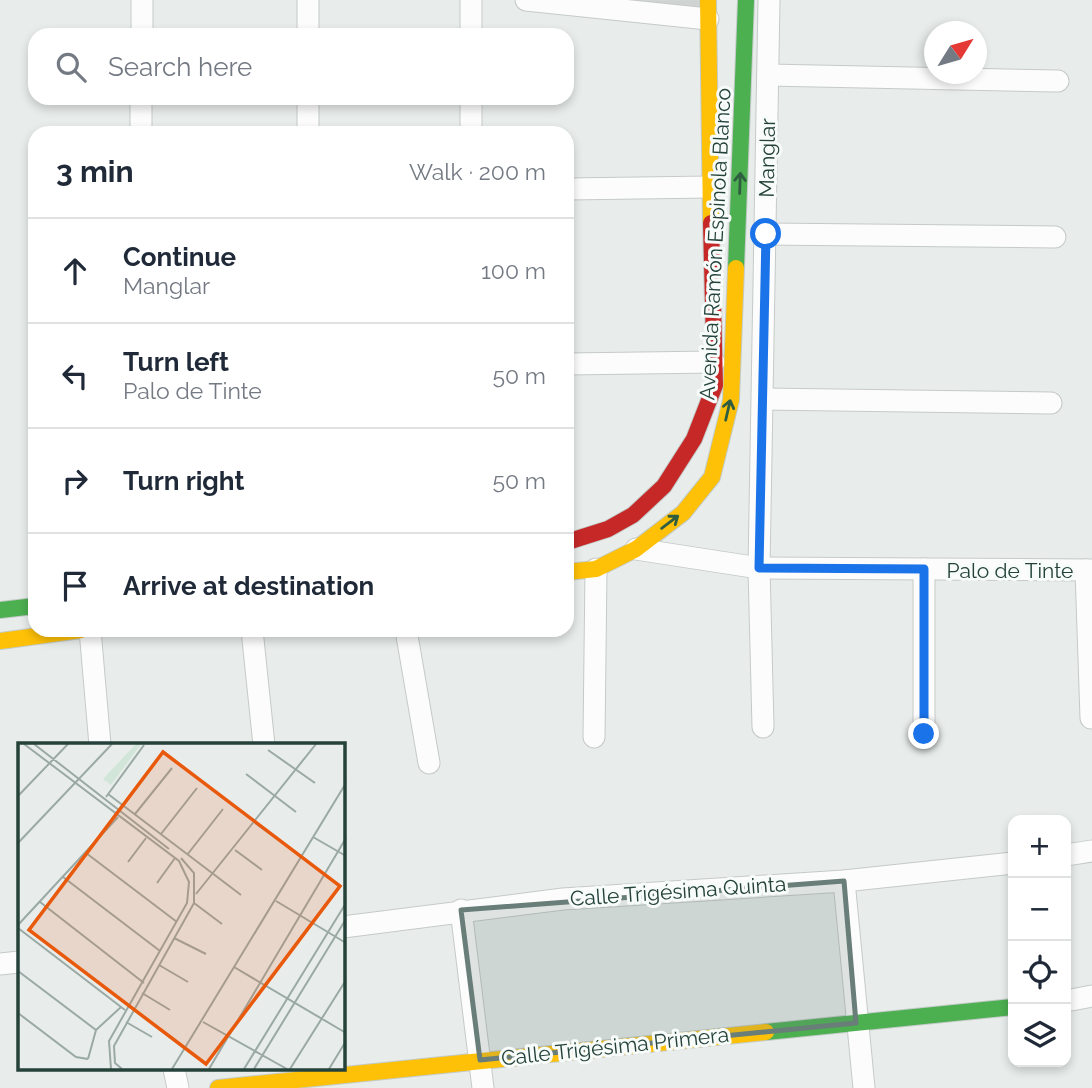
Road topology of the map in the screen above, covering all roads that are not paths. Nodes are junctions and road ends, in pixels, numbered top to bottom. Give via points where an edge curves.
1 (142, 0) edge
2 (308, 0) edge
3 (471, 0) edge
4 (526, 0) edge
5 (746, 0) edge
6 (769, 0) edge
7 (708, 9) edge
8 (142, 28) edge
9 (308, 28) edge
10 (471, 28) edge
11 (726, 47) junction
12 (768, 75) junction
13 (1058, 81) dead end
14 (141, 105) edge
15 (308, 105) edge
16 (471, 105) edge
17 (141, 126) edge
18 (308, 126) edge
19 (471, 126) edge
20 (710, 187) junction
21 (574, 189) edge
22 (766, 234) junction
23 (1055, 237) dead end
24 (714, 362) junction
25 (574, 364) edge
26 (763, 399) junction
27 (1051, 403) dead end
28 (574, 540) edge
29 (636, 549) junction
30 (759, 568) junction
31 (596, 569) junction
32 (924, 569) junction
33 (1089, 570) edge
34 (574, 571) edge
35 (28, 607) edge
36 (0, 610) edge
37 (29, 637) edge
38 (91, 637) edge
39 (253, 637) edge
40 (407, 637) edge
41 (0, 641) edge
42 (1091, 718) edge
43 (763, 727) dead end
44 (924, 734) dead end
45 (594, 737) dead end
46 (100, 743) edge
47 (264, 743) edge
48 (429, 763) dead end
49 (1092, 851) edge
50 (1071, 854) edge
51 (1008, 864) edge
52 (844, 881) junction
53 (461, 910) junction
54 (345, 927) edge
55 (18, 962) edge
56 (0, 964) edge
57 (1092, 996) edge
58 (1071, 1000) edge
59 (1008, 1008) edge
60 (856, 1023) junction
61 (480, 1059) junction
62 (174, 1070) edge
63 (178, 1088) edge
64 (218, 1088) edge
65 (483, 1088) edge
66 (864, 1088) edge

1 - 8 street
2 - 9 street
3 - 10 street
4 - 7 street
5 - 11 main road, Avenida Ramón Espinola Blanco
6 - 12 street, Manglar
7 - 11 main road, Avenida Ramón Espinola Blanco
11 - 20 main road, Avenida Ramón Espinola Blanco
29 -> 11 main road, Avenida Ramón Espinola Blanco via 683,513 712,477 731,400
12 - 13 street
12 - 22 street, Manglar
14 - 17 street
15 - 18 street
16 - 19 street
20 - 21 street
20 - 24 main road, Avenida Ramón Espinola Blanco
22 - 23 street
22 - 26 street, Manglar
24 - 25 street
24 - 28 main road, Avenida Ramón Espinola Blanco via 715,385 694,439 664,486 633,515
26 - 27 street
26 - 30 street, Manglar
29 - 30 street, Palo de Tinte
29 - 31 main road, Avenida Ramón Espinola Blanco
30 - 32 street, Palo de Tinte
30 - 43 street, Manglar
31 - 34 main road, Avenida Ramón Espinola Blanco
31 - 45 street
32 - 33 street, Palo de Tinte
32 - 44 street
33 - 42 street
35 - 36 main road
37 - 41 main road
38 - 46 street
39 - 47 street
40 - 48 street
49 - 50 street
51 - 52 street, Calle Trigésima Quinta
52 - 53 street, Calle Trigésima Quinta
52 - 60 street
53 - 54 street, Calle Trigésima Quinta
53 - 61 street
55 - 56 street
57 - 58 street
59 - 60 main road, Calle Trigésima Primera
60 - 61 main road, Calle Trigésima Primera
60 - 66 street
61 - 64 main road, Calle Trigésima Primera
61 - 65 street
62 - 63 street

